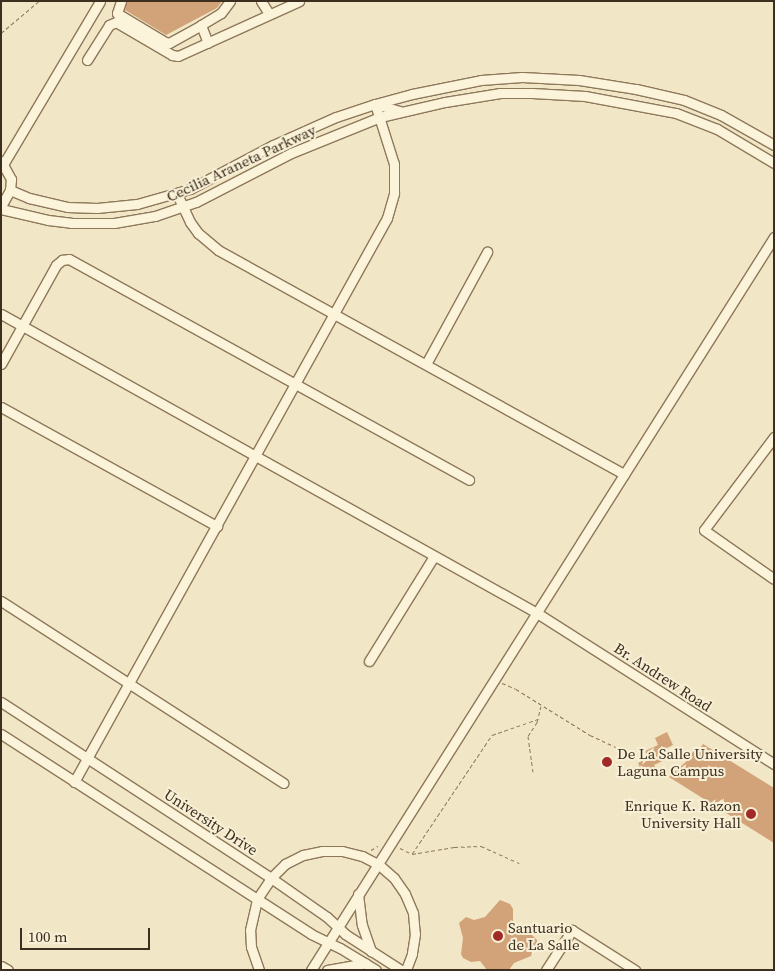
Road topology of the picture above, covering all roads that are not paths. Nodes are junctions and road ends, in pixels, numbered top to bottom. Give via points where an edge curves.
1 (100, 1) edge
2 (121, 1) edge
3 (230, 1) edge
4 (261, 1) edge
5 (299, 1) edge
6 (269, 14) junction
7 (201, 25) junction
8 (208, 43) junction
9 (87, 60) dead end
10 (376, 104) junction
11 (400, 111) junction
12 (380, 117) junction
13 (774, 145) edge
14 (3, 162) edge
15 (774, 163) edge
16 (10, 190) junction
17 (177, 194) junction
18 (1, 207) edge
19 (183, 208) junction
20 (774, 237) edge
21 (487, 252) dead end
22 (334, 313) junction
23 (1, 314) edge
24 (22, 326) junction
25 (1, 364) edge
26 (426, 364) junction
27 (295, 384) junction
28 (1, 407) edge
29 (774, 437) edge
30 (254, 457) junction
31 (624, 474) junction
32 (469, 480) dead end
33 (217, 526) junction
34 (434, 556) junction
35 (774, 579) edge
36 (1, 601) edge
37 (537, 613) junction
38 (368, 661) dead end
39 (130, 683) junction
40 (1, 702) edge
41 (1, 734) edge
42 (89, 758) junction
43 (774, 764) edge
44 (74, 782) junction
45 (283, 784) dead end
46 (377, 863) junction
47 (271, 878) junction
48 (358, 894) junction
49 (257, 899) junction
50 (337, 927) junction
51 (328, 942) junction
52 (371, 951) junction
53 (365, 963) junction
54 (1, 966) edge
55 (8, 970) edge
56 (259, 970) edge
57 (311, 970) edge
58 (327, 970) edge
59 (376, 970) edge
60 (401, 970) edge
61 (406, 970) edge
62 (546, 970) edge
63 (635, 970) edge

1 - 14 street
2 - 7 street via 117,13 165,42 169,43
3 - 7 street via 221,13
4 - 6 street
5 - 6 street
6 - 8 street
7 - 8 street
8 - 9 street via 178,56 172,55 116,22 109,25
10 - 11 street, Cecilia Araneta Parkway
10 - 12 street
10 - 13 street, Cecilia Araneta Parkway via 481,80 522,77 579,80 684,100 721,115
10 - 17 street, Cecilia Araneta Parkway via 288,138
11 - 12 street, Cecilia Araneta Parkway
11 - 15 street, Cecilia Araneta Parkway via 500,93 593,97 650,107 698,121
12 - 19 street, Cecilia Araneta Parkway via 299,150
12 - 22 street via 394,164 392,206
14 - 16 street via 11,180
16 - 17 street, Cecilia Araneta Parkway via 51,204 82,208 137,204
16 - 18 street
17 - 19 street
18 - 19 street, Cecilia Araneta Parkway via 60,222 99,223 141,219
19 - 22 street via 208,243
20 - 31 street
21 - 26 street
22 - 26 street
22 - 27 street
23 - 24 street, Br. Andrew Road
24 - 25 street
24 - 27 street via 56,265 69,259
24 - 30 street, Br. Andrew Road
26 - 31 street
27 - 30 street
27 - 32 street
28 - 33 street
29 - 35 street via 704,530
30 - 33 street
30 - 34 street, Br. Andrew Road
31 - 37 street
33 - 39 street
34 - 37 street, Br. Andrew Road
34 - 38 street
36 - 39 street
37 - 43 street, Br. Andrew Road
37 - 46 street
39 - 42 street
39 - 45 street
40 - 42 street, University Drive
41 - 44 street
42 - 44 street
42 - 47 street, University Drive
44 - 49 street
46 - 47 street via 342,851 322,851 303,855 285,864
46 - 48 street
46 - 61 street via 394,878 413,913 415,934
47 - 49 street
47 - 50 street, University Drive
48 - 50 street
48 - 52 street via 362,925
49 - 51 street
49 - 56 street via 250,930 251,947
50 - 51 street
50 - 52 street, University Drive
51 - 53 street
51 - 57 street
52 - 60 street, University Drive
53 - 58 street
53 - 59 street
54 - 55 street
62 - 63 street via 572,930

